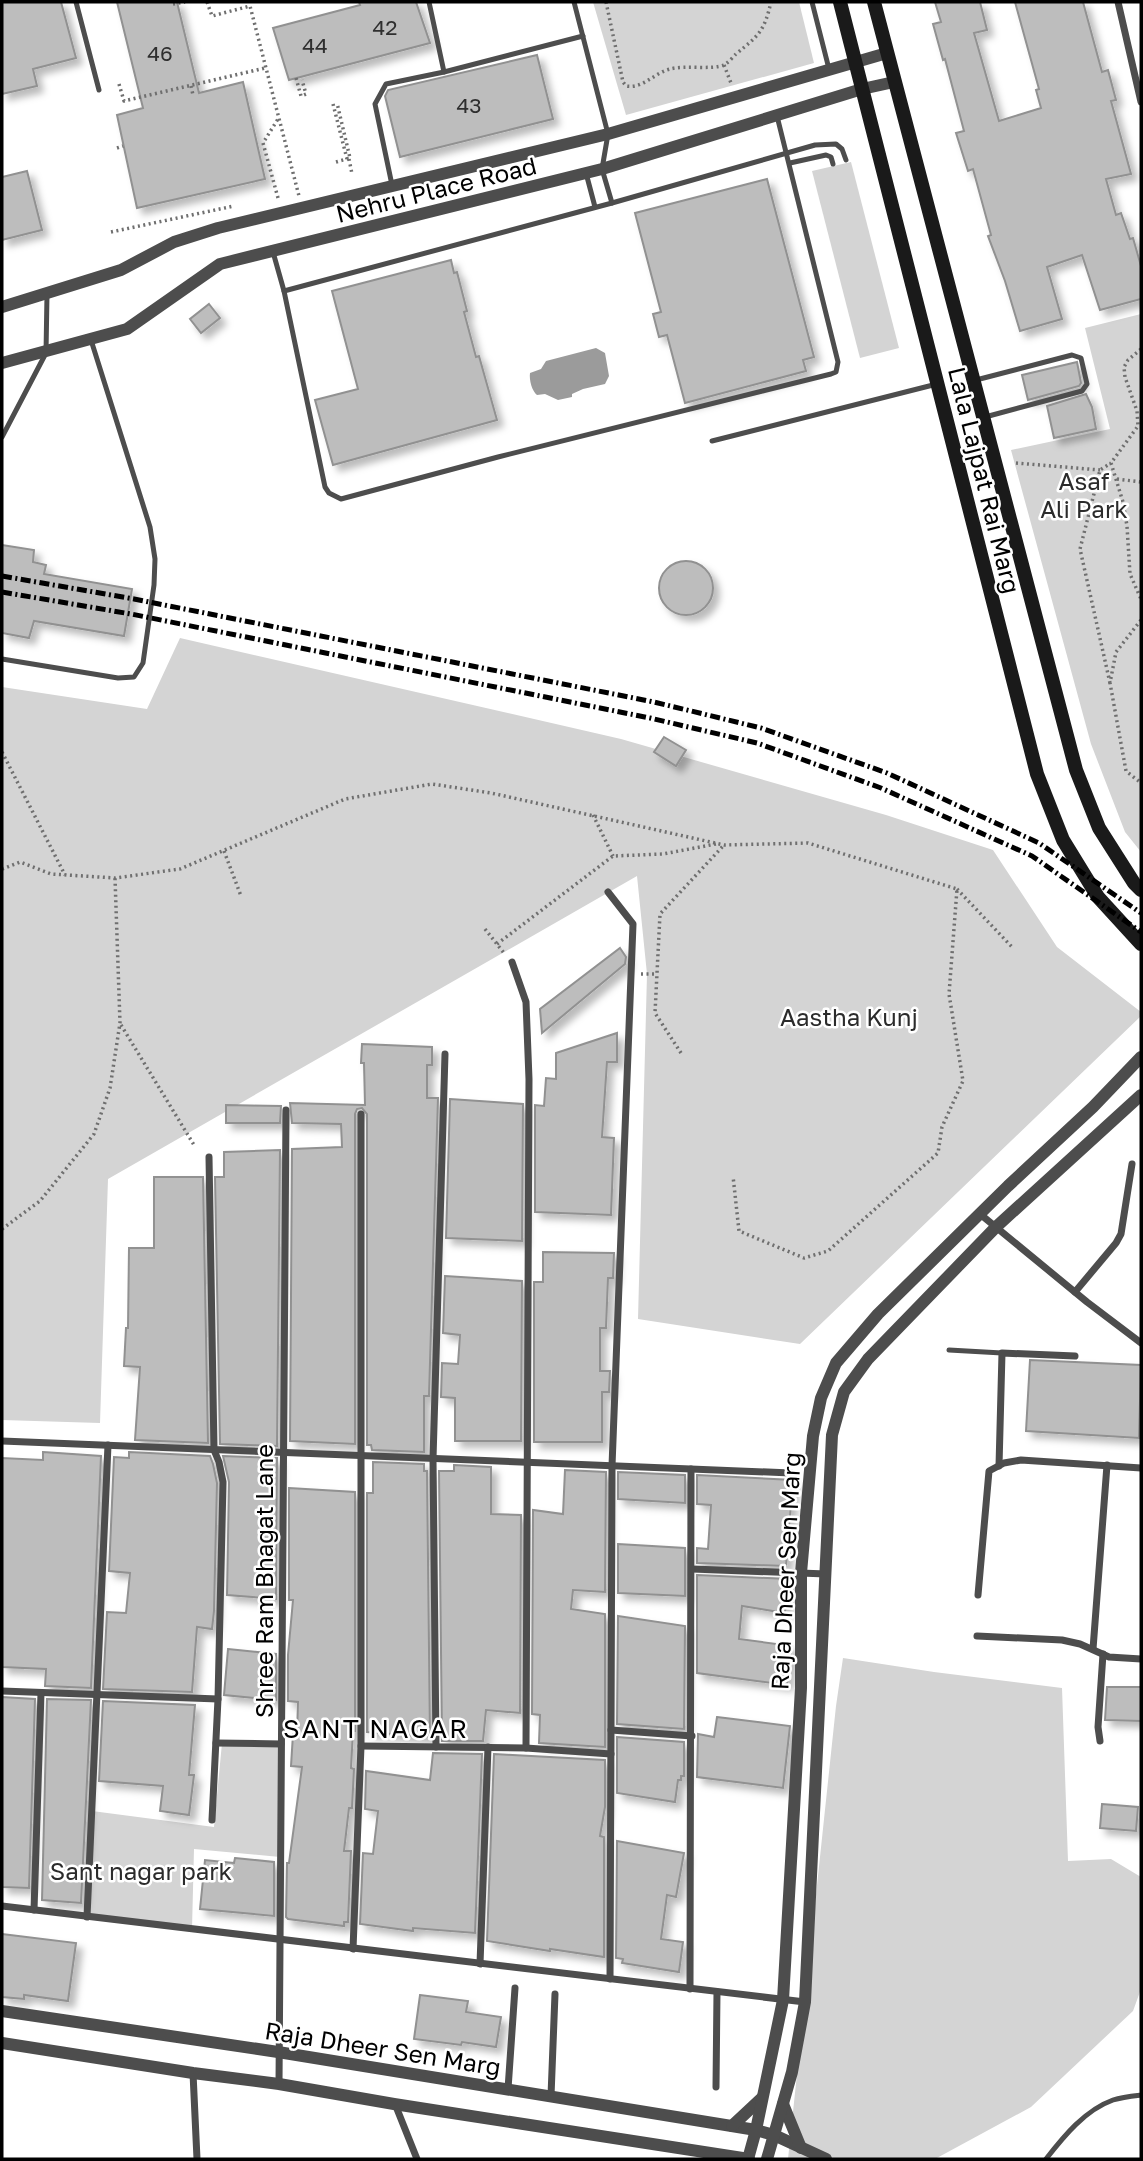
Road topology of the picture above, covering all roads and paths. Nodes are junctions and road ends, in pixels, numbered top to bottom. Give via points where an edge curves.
1 (76, 2) edge
2 (185, 2) edge
3 (207, 2) edge
4 (429, 2) edge
5 (574, 2) edge
6 (606, 2) edge
7 (771, 2) edge
8 (812, 2) edge
9 (840, 2) edge
10 (874, 2) edge
11 (1118, 2) edge
12 (173, 4) dead end
13 (583, 36) junction
14 (887, 52) junction
15 (855, 61) junction
16 (265, 68) junction
17 (830, 69) junction
18 (444, 72) junction
19 (296, 78) dead end
20 (302, 80) dead end
21 (894, 82) junction
22 (119, 84) dead end
23 (191, 86) junction
24 (862, 89) junction
25 (99, 90) dead end
26 (192, 95) dead end
27 (1141, 102) edge
28 (335, 104) dead end
29 (777, 115) junction
30 (278, 119) junction
31 (608, 134) junction
32 (123, 146) dead end
33 (117, 148) dead end
34 (787, 153) junction
35 (348, 159) junction
36 (846, 160) dead end
37 (336, 162) dead end
38 (790, 163) junction
39 (833, 164) dead end
40 (602, 169) junction
41 (586, 173) junction
42 (352, 174) dead end
43 (393, 185) junction
44 (297, 190) dead end
45 (277, 197) dead end
46 (612, 203) junction
47 (239, 205) dead end
48 (595, 207) junction
49 (111, 232) dead end
50 (273, 252) junction
51 (284, 291) junction
52 (47, 293) junction
53 (2, 307) edge
54 (91, 340) junction
55 (1141, 349) edge
56 (46, 353) junction
57 (2, 363) edge
58 (973, 380) junction
59 (937, 384) junction
60 (982, 417) junction
61 (2, 437) edge
62 (712, 441) dead end
63 (1016, 463) dead end
64 (1111, 463) junction
65 (1100, 470) junction
66 (1117, 479) junction
67 (1141, 482) edge
68 (1141, 599) edge
69 (1141, 620) edge
70 (2, 659) edge
71 (1110, 683) junction
72 (2, 752) edge
73 (1141, 783) edge
74 (593, 815) dead end
75 (724, 845) dead end
76 (224, 851) dead end
77 (613, 856) dead end
78 (65, 875) dead end
79 (115, 878) dead end
80 (957, 889) dead end
81 (1141, 890) edge
82 (608, 892) dead end
83 (241, 896) dead end
84 (485, 929) dead end
85 (1141, 944) edge
86 (1012, 947) dead end
87 (502, 950) dead end
88 (512, 962) dead end
89 (120, 1023) junction
90 (681, 1053) dead end
91 (445, 1054) dead end
92 (1141, 1057) edge
93 (1141, 1095) edge
94 (286, 1110) dead end
95 (361, 1114) dead end
96 (194, 1145) dead end
97 (209, 1157) dead end
98 (1132, 1164) dead end
99 (980, 1214) junction
100 (996, 1227) junction
101 (2, 1228) edge
102 (1075, 1292) junction
103 (1141, 1343) edge
104 (950, 1350) dead end
105 (1002, 1353) junction
106 (1075, 1356) dead end
107 (2, 1441) edge
108 (108, 1445) junction
109 (214, 1450) junction
110 (283, 1452) junction
111 (361, 1456) junction
112 (433, 1459) junction
113 (528, 1463) junction
114 (1107, 1465) junction
115 (612, 1466) junction
116 (999, 1466) junction
117 (1141, 1468) edge
118 (691, 1469) junction
119 (790, 1474) dead end
120 (692, 1569) junction
121 (801, 1573) junction
122 (826, 1574) junction
123 (978, 1595) dead end
124 (976, 1636) dead end
125 (1093, 1649) junction
126 (1103, 1654) junction
127 (1141, 1660) edge
128 (2, 1691) edge
129 (41, 1693) junction
130 (97, 1695) junction
131 (218, 1699) junction
132 (611, 1730) junction
133 (692, 1736) junction
134 (1100, 1741) dead end
135 (216, 1743) junction
136 (281, 1744) junction
137 (361, 1746) junction
138 (436, 1746) junction
139 (488, 1747) junction
140 (526, 1748) junction
141 (611, 1754) junction
142 (212, 1820) dead end
143 (2, 1906) edge
144 (34, 1910) junction
145 (87, 1917) junction
146 (279, 1940) junction
147 (353, 1949) junction
148 (480, 1964) junction
149 (610, 1979) junction
150 (515, 1988) dead end
151 (690, 1989) junction
152 (717, 1992) junction
153 (555, 1994) dead end
154 (783, 2000) junction
155 (805, 2002) junction
156 (2, 2011) edge
157 (2, 2043) edge
158 (278, 2052) junction
159 (193, 2073) junction
160 (279, 2084) junction
161 (716, 2087) dead end
162 (508, 2089) junction
163 (1141, 2095) edge
164 (551, 2096) junction
165 (763, 2097) junction
166 (394, 2104) junction
167 (783, 2104) junction
168 (732, 2126) junction
169 (756, 2130) junction
170 (774, 2135) junction
171 (802, 2148) junction
172 (685, 2154) edge
173 (197, 2159) edge
174 (417, 2159) edge
175 (748, 2159) edge
176 (767, 2159) edge
177 (826, 2159) edge
178 (1046, 2159) edge

1 - 25 lane
2 - 12 path
3 - 16 path via 212,16 250,6
4 - 18 lane
5 - 13 lane
6 - 7 path via 623,82 632,88 672,68 724,65 758,36 766,25
8 - 17 lane
9 - 15 main road, Lala Lajpat Rai Marg
10 - 14 main road, Lala Lajpat Rai Marg
11 - 27 street
13 - 18 lane
13 - 31 lane
14 - 15 street, Nehru Place Road
14 - 21 main road, Lala Lajpat Rai Marg
15 - 17 street, Nehru Place Road
15 - 24 main road, Lala Lajpat Rai Marg
16 - 23 path
16 - 30 path
17 - 31 street, Nehru Place Road
18 - 43 lane via 386,84 375,104
19 - 20 path via 301,96 306,94
21 - 24 street, Nehru Place Road
21 - 58 main road, Lala Lajpat Rai Marg
22 - 23 path via 124,101
23 - 26 path
24 - 29 street, Nehru Place Road
24 - 59 main road, Lala Lajpat Rai Marg
28 - 35 path
29 - 34 lane
29 - 40 street, Nehru Place Road
30 - 44 path
30 - 45 path via 263,143
31 - 40 lane
31 - 43 street, Nehru Place Road
32 - 33 path
34 - 36 lane via 830,143 839,146
34 - 38 lane
34 - 46 lane
35 - 37 path
35 - 42 path
38 - 39 lane via 826,155
38 - 51 lane via 838,362 836,372 341,499 325,487
40 - 41 street, Nehru Place Road
40 - 46 lane
41 - 48 lane
41 - 50 street, Nehru Place Road
43 - 52 street, Nehru Place Road via 188,237 121,270
46 - 48 lane
47 - 49 path
48 - 51 lane
50 - 51 lane
50 - 54 street, Nehru Place Road via 220,264 127,329
52 - 53 street, Nehru Place Road
52 - 56 lane
54 - 56 street, Nehru Place Road
54 - 70 lane via 150,527 154,585 144,663 134,677 118,678
55 - 64 path via 1125,367 1138,426
56 - 57 street, Nehru Place Road
56 - 61 lane
58 - 60 main road, Lala Lajpat Rai Marg
58 - 60 lane via 1072,355 1081,358 1087,384 1082,391
59 - 62 lane
59 - 85 main road, Lala Lajpat Rai Marg via 1037,774 1077,863 1098,897
60 - 81 main road, Lala Lajpat Rai Marg via 1076,770 1099,828
63 - 65 path
64 - 65 path
64 - 66 path
65 - 71 path via 1080,549
66 - 67 path
66 - 68 path via 1127,526 1130,574
69 - 71 path via 1116,652
71 - 73 path via 1126,771
72 - 78 path
74 - 77 path
75 - 90 path via 660,914 654,1013
76 - 83 path
79 - 89 path
80 - 86 path
82 - 115 street via 633,924
84 - 87 path
88 - 113 street via 526,1002 530,1079
89 - 96 path
89 - 101 path via 110,1088 94,1135 40,1201
91 - 112 street
92 - 99 street, Raja Dheer Sen Marg
93 - 100 street, Raja Dheer Sen Marg
94 - 110 street, Shree Ram Bhagat Lane
95 - 111 street
97 - 109 street
98 - 102 street via 1121,1234
99 - 100 street
99 - 121 street, Raja Dheer Sen Marg via 878,1314 829,1376 813,1436
100 - 102 street
100 - 122 street, Raja Dheer Sen Marg via 868,1359 844,1392 832,1435
102 - 103 street
104 - 105 lane
105 - 106 street
105 - 116 street
107 - 108 street
108 - 109 street
108 - 130 street
109 - 110 street
109 - 131 street via 223,1482
110 - 111 street
110 - 136 street, Shree Ram Bhagat Lane
111 - 112 street
111 - 137 street
112 - 113 street
112 - 138 street
113 - 115 street
113 - 140 street
114 - 116 street via 1021,1460
114 - 117 street
114 - 125 street
115 - 118 street
115 - 132 street
116 - 123 street via 989,1471
118 - 119 street
118 - 120 street
120 - 121 street
120 - 133 street
121 - 122 street
121 - 154 street, Raja Dheer Sen Marg via 801,1688
122 - 155 street, Raja Dheer Sen Marg
124 - 125 street via 1062,1640
125 - 126 street
126 - 127 street
126 - 134 street
128 - 129 street
129 - 130 street
129 - 144 street
130 - 131 street
130 - 145 street
131 - 135 street
132 - 133 street
132 - 141 street
133 - 151 street
135 - 136 street
135 - 142 street
136 - 146 street, Shree Ram Bhagat Lane
137 - 138 street
137 - 147 street
138 - 139 street
139 - 140 street
139 - 148 street
140 - 141 street
141 - 149 street
143 - 144 street
144 - 145 street
145 - 146 street
146 - 147 street
146 - 158 street, Shree Ram Bhagat Lane
147 - 148 street
148 - 149 street
149 - 151 street
150 - 162 street
151 - 152 street
152 - 154 street
152 - 161 street
153 - 164 street
154 - 155 street
154 - 165 street, Raja Dheer Sen Marg
155 - 167 street, Raja Dheer Sen Marg
156 - 158 street, Raja Dheer Sen Marg
157 - 159 street, Raja Dheer Sen Marg
158 - 160 street, Shree Ram Bhagat Lane
158 - 162 street, Raja Dheer Sen Marg
159 - 160 street, Raja Dheer Sen Marg
159 - 173 street
160 - 166 street, Raja Dheer Sen Marg
162 - 164 street, Raja Dheer Sen Marg
163 - 178 lane via 1095,2108
164 - 168 street, Raja Dheer Sen Marg
165 - 168 street
165 - 169 street, Raja Dheer Sen Marg
166 - 172 street, Raja Dheer Sen Marg
166 - 174 street
167 - 170 street, Raja Dheer Sen Marg
167 - 171 street
168 - 169 street, Raja Dheer Sen Marg
169 - 170 street, Raja Dheer Sen Marg
169 - 175 street, Raja Dheer Sen Marg
170 - 171 street, Raja Dheer Sen Marg
170 - 176 street, Raja Dheer Sen Marg
171 - 177 street, Raja Dheer Sen Marg
172 - 175 street, Raja Dheer Sen Marg

